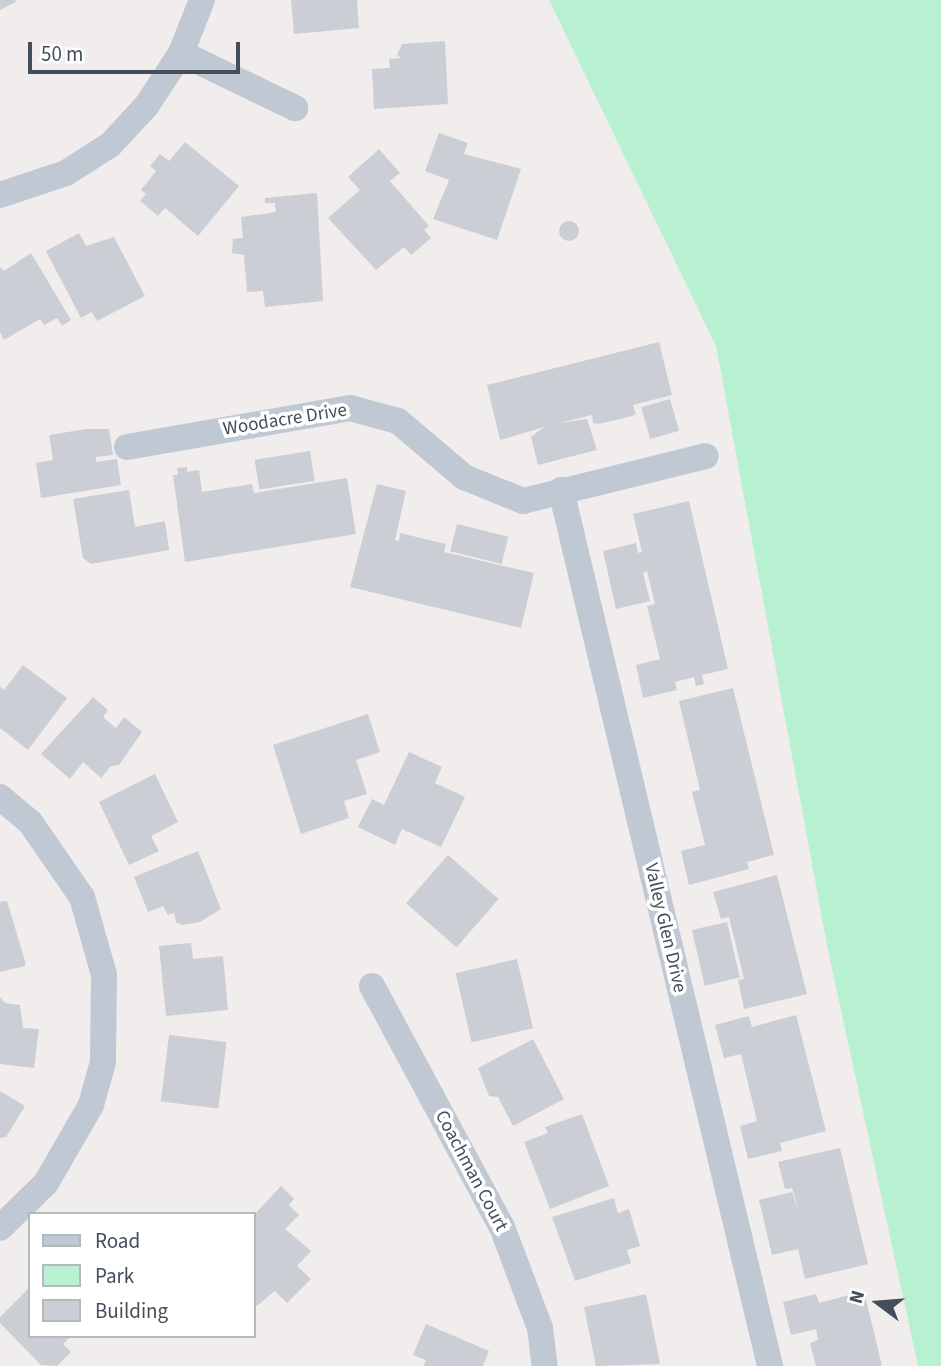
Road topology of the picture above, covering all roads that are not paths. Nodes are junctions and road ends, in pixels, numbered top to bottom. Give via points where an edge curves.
1 (202, 0) edge
2 (181, 53) junction
3 (295, 108) dead end
4 (0, 195) edge
5 (127, 447) dead end
6 (706, 456) dead end
7 (561, 490) junction
8 (0, 797) edge
9 (372, 986) dead end
10 (0, 1228) edge
11 (545, 1366) edge
12 (769, 1366) edge

1 - 2 street
2 - 3 street
2 - 4 street via 147,105 110,145 66,173
5 - 7 street, Woodacre Drive via 350,408 398,421 464,477 523,501
6 - 7 street, Woodacre Drive
7 - 12 street, Valley Glen Drive
8 - 10 street via 30,822 82,897 104,975 103,1062 91,1105 46,1184
9 - 11 street, Coachman Court via 502,1227 540,1328

